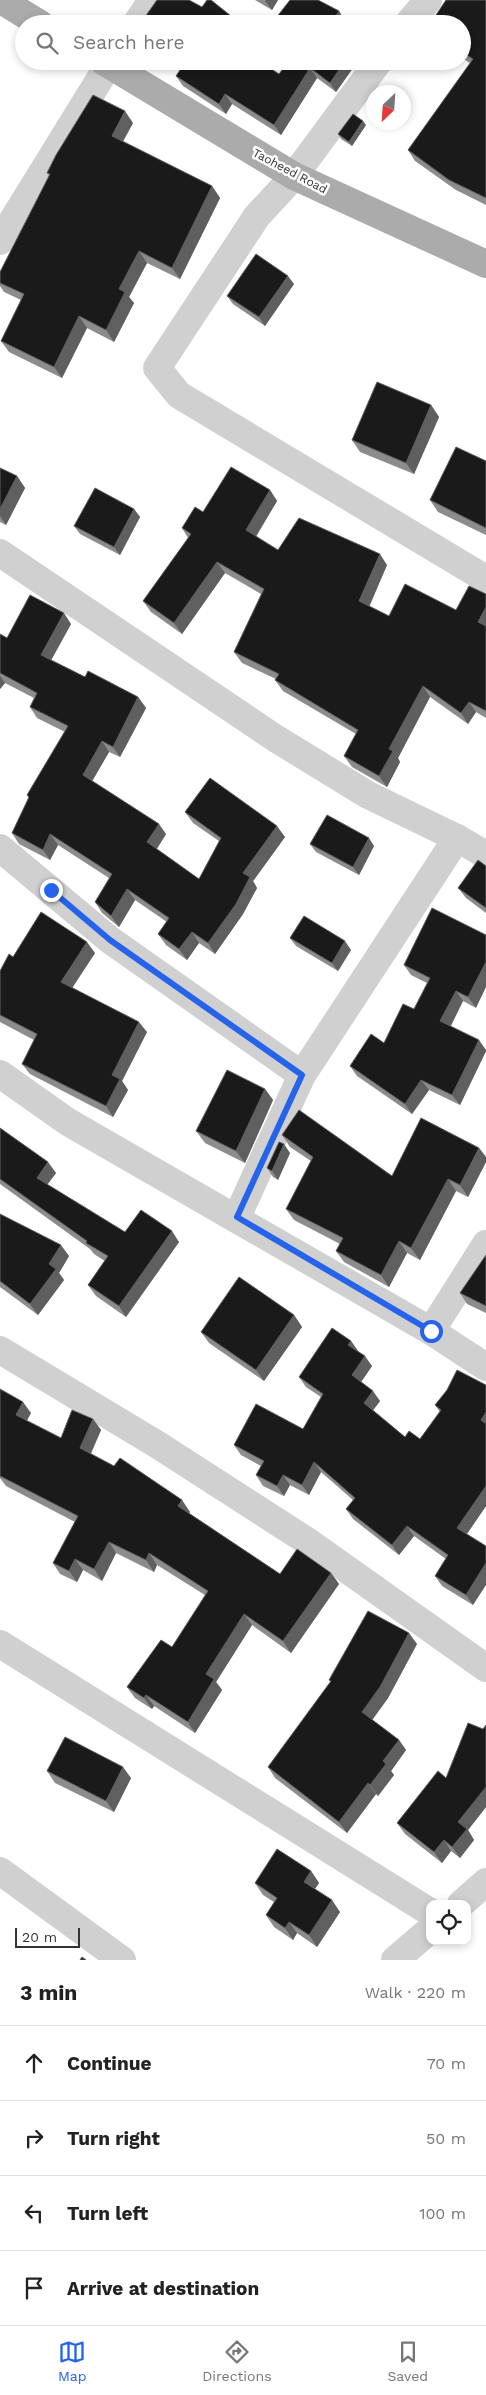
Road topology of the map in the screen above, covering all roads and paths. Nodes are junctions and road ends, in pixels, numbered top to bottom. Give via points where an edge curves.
1 (1, 0) edge
2 (152, 0) edge
3 (428, 0) edge
4 (25, 15) edge
5 (142, 15) edge
6 (416, 15) edge
7 (102, 70) edge
8 (120, 70) edge
9 (371, 70) edge
10 (294, 176) junction
11 (0, 241) edge
12 (486, 264) edge
13 (0, 554) edge
14 (486, 579) edge
15 (457, 838) junction
16 (0, 848) edge
17 (486, 855) edge
18 (0, 1074) edge
19 (302, 1075) junction
20 (237, 1217) junction
21 (486, 1244) edge
22 (431, 1331) junction
23 (0, 1350) edge
24 (486, 1367) edge
25 (0, 1644) edge
26 (486, 1668) edge
27 (0, 1871) edge
28 (486, 1882) edge
29 (466, 1900) edge
30 (426, 1910) edge
31 (426, 1933) edge
32 (122, 1960) edge
33 (395, 1960) edge

1 - 4 main road
2 - 5 street
3 - 6 street
7 - 11 street
8 - 10 main road, Taoheed Road
9 - 10 street
10 - 12 main road, Taoheed Road
10 - 14 street via 257,216 157,368 179,395
13 - 15 street via 275,738 368,795
15 - 17 street
15 - 19 street
16 - 19 street via 110,940
18 - 20 street via 68,1122
19 - 20 street
20 - 22 street
21 - 22 street
22 - 24 street
23 - 26 street via 158,1445 307,1541
25 - 30 street
27 - 32 street
28 - 29 street
31 - 33 street

